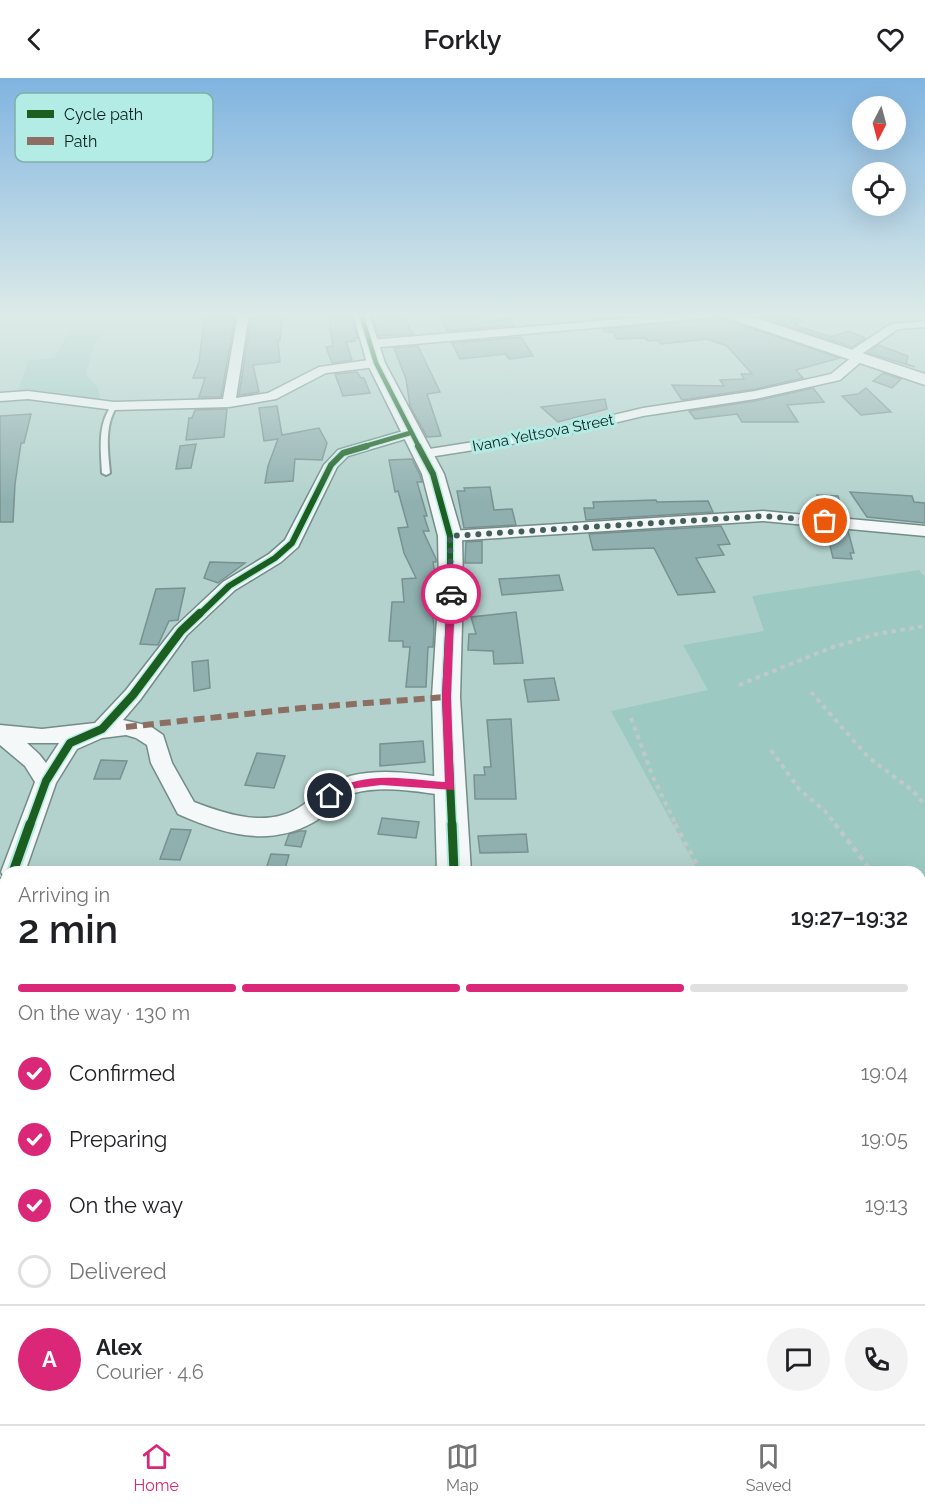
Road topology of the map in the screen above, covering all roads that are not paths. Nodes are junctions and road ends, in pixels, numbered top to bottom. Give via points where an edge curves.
1 (233, 377) edge
2 (309, 377) edge
3 (384, 377) edge
4 (835, 377) edge
5 (0, 397) edge
6 (229, 403) junction
7 (114, 406) junction
8 (417, 443) junction
9 (106, 473) dead end
10 (925, 531) edge
11 (450, 536) junction
12 (102, 729) junction
13 (0, 733) edge
14 (46, 781) junction
15 (450, 787) junction
16 (15, 866) edge
17 (454, 866) edge

1 - 6 street
2 - 6 street via 271,396
3 - 8 street
4 - 8 street, Ivana Yeltsova Street via 755,395 643,412 555,433
5 - 7 street via 27,395
6 - 7 street
7 - 9 lane via 106,430
8 - 11 street via 432,474
8 - 12 street, Ivana Yeltsova Street via 343,453 331,465 292,543 229,586 181,631
10 - 11 street via 763,516
11 - 15 street via 446,697
12 - 13 street via 42,737
12 - 14 street via 70,743
12 - 15 street via 126,727 156,741 162,763 186,808 226,825 261,829 296,821 348,786 381,781
13 - 14 street via 32,760
14 - 16 street
15 - 17 street

